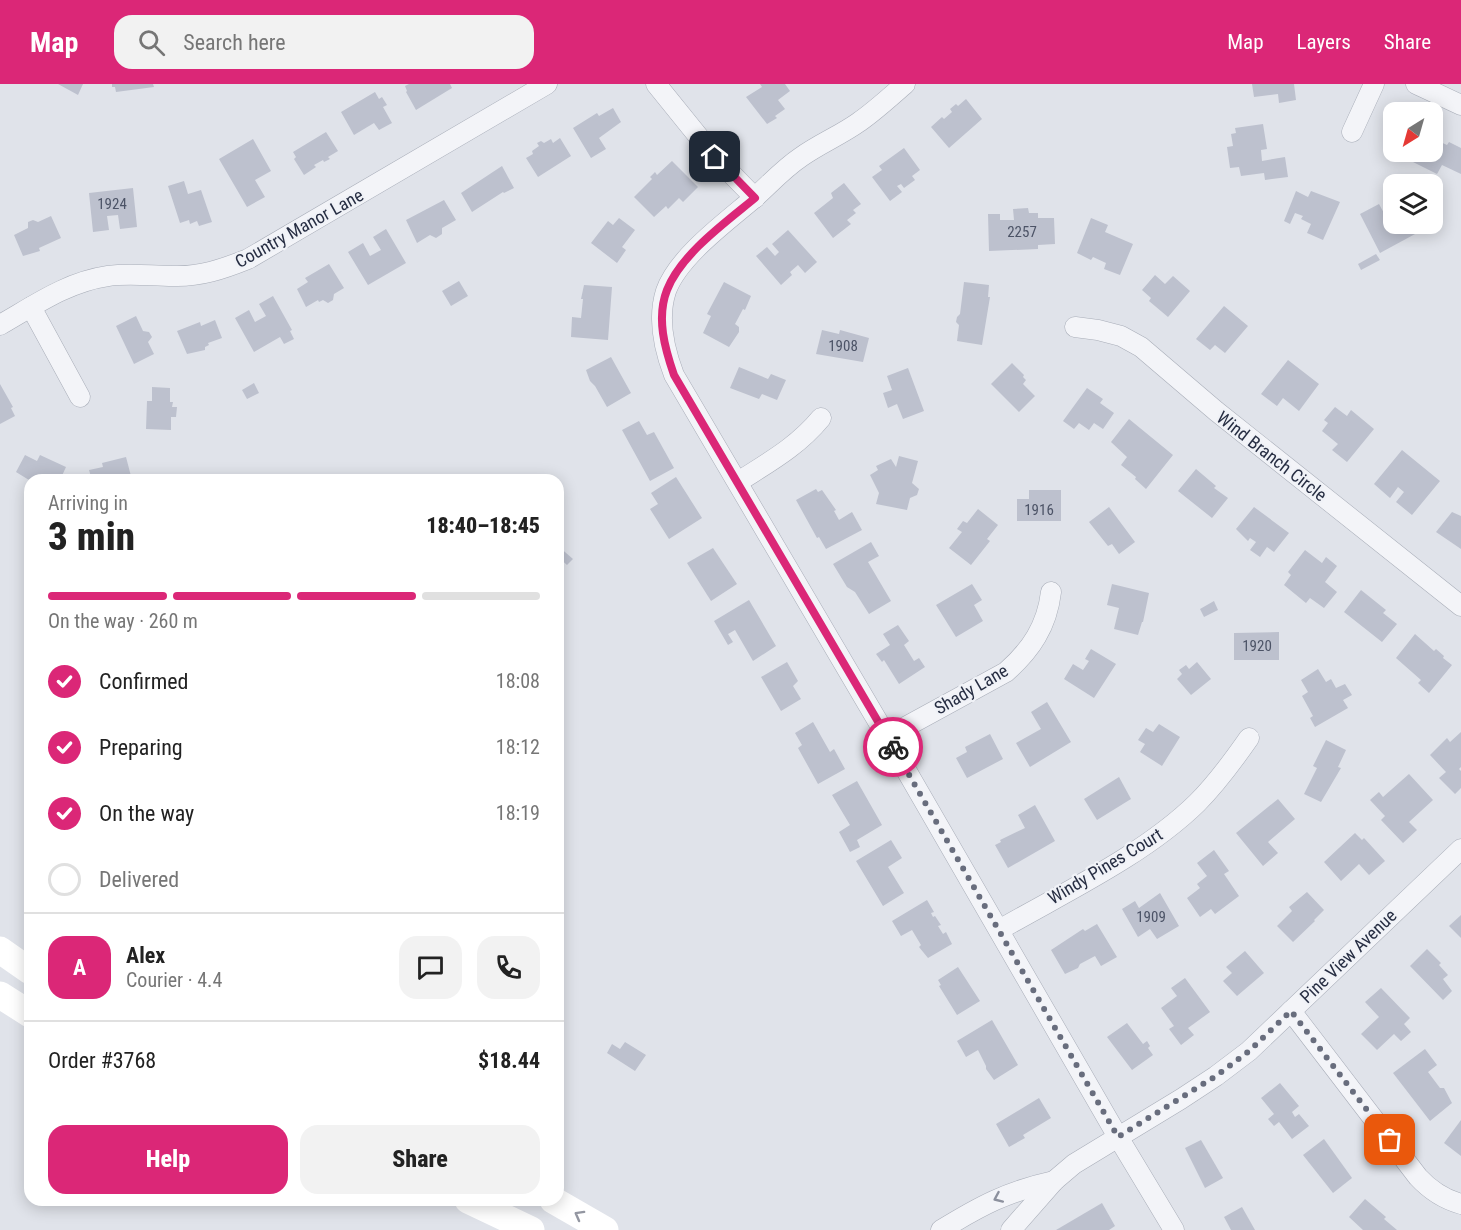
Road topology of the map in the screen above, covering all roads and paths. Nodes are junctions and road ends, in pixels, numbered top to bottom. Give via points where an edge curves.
1 (548, 84) edge
2 (656, 84) edge
3 (905, 84) edge
4 (1374, 84) edge
5 (1416, 84) edge
6 (1461, 105) edge
7 (1352, 132) dead end
8 (755, 198) junction
9 (31, 307) junction
10 (0, 325) edge
11 (1075, 327) dead end
12 (80, 397) dead end
13 (821, 418) dead end
14 (738, 482) junction
15 (1051, 592) dead end
16 (1461, 606) edge
17 (887, 737) junction
18 (1249, 738) dead end
19 (1461, 849) edge
20 (999, 930) junction
21 (0, 950) edge
22 (24, 967) edge
23 (0, 995) edge
24 (24, 1010) edge
25 (1291, 1011) junction
26 (1118, 1137) junction
27 (1054, 1181) junction
28 (1461, 1204) edge
29 (481, 1206) edge
30 (564, 1206) edge
31 (531, 1230) edge
32 (605, 1230) edge
33 (941, 1230) edge
34 (1011, 1230) edge
35 (1174, 1230) edge

1 - 9 street, Country Manor Lane via 248,259 197,275 108,276 60,290
2 - 8 street via 715,157
3 - 8 street via 862,120 793,163
4 - 7 street
5 - 6 street
8 - 14 street via 699,246 678,270 666,291 663,313 666,354 674,375
9 - 10 street, Country Manor Lane
9 - 12 street
11 - 16 street, Wind Branch Circle via 1120,336 1141,346 1216,411
13 - 14 street via 792,448
14 - 17 street
15 - 17 street, Shady Lane via 1044,621 1022,658 1006,672
17 - 20 street
18 - 20 street, Windy Pines Court via 1197,803 1167,829
19 - 25 street, Pine View Avenue
20 - 26 street
21 - 22 main road
23 - 24 main road
25 - 26 street, Pine View Avenue via 1216,1076
25 - 28 street via 1418,1177 1442,1197
26 - 27 street, Pine View Avenue
26 - 35 street
27 -> 33 street, Pine View Avenue via 997,1198
27 - 34 street, Pine View Avenue
29 - 31 main road
32 -> 30 main road

